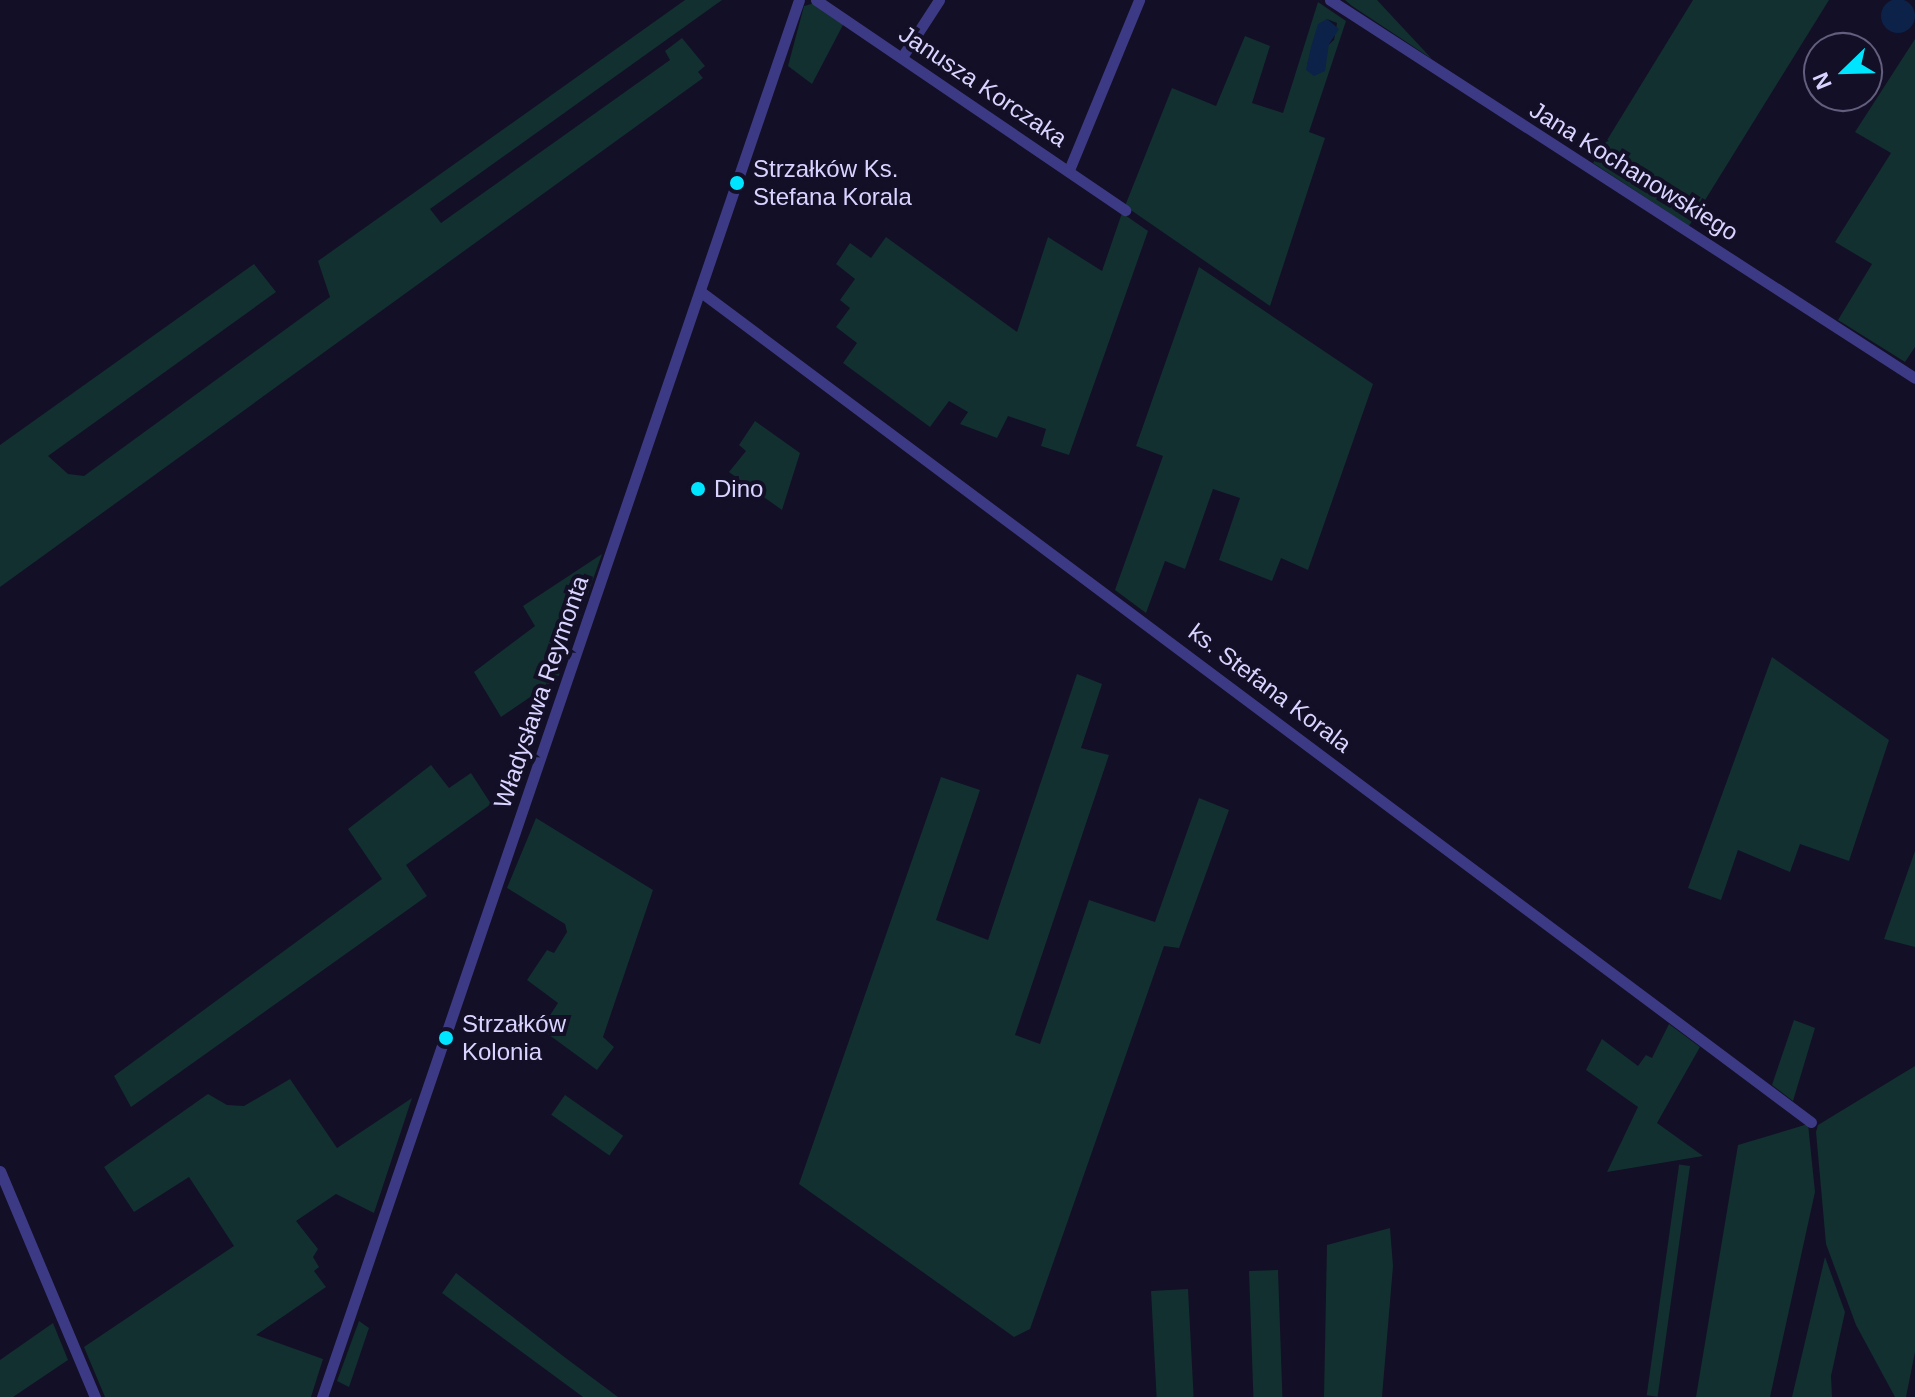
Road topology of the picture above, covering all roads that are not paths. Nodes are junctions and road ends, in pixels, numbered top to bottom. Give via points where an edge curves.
1 (799, 0) edge
2 (816, 0) edge
3 (939, 0) edge
4 (1139, 0) edge
5 (1330, 0) edge
6 (902, 57) junction
7 (1069, 170) junction
8 (1125, 210) dead end
9 (701, 292) junction
10 (1915, 378) edge
11 (1811, 1122) dead end
12 (0, 1171) edge
13 (95, 1397) edge
14 (322, 1397) edge

1 - 9 street, Władysława Reymonta
2 - 6 street, Janusza Korczaka
3 - 6 street
4 - 7 street
5 - 10 street, Jana Kochanowskiego
6 - 7 street, Janusza Korczaka
7 - 8 street, Janusza Korczaka
9 - 11 street, ks. Stefana Korala
9 - 14 street, Władysława Reymonta
12 - 13 street

